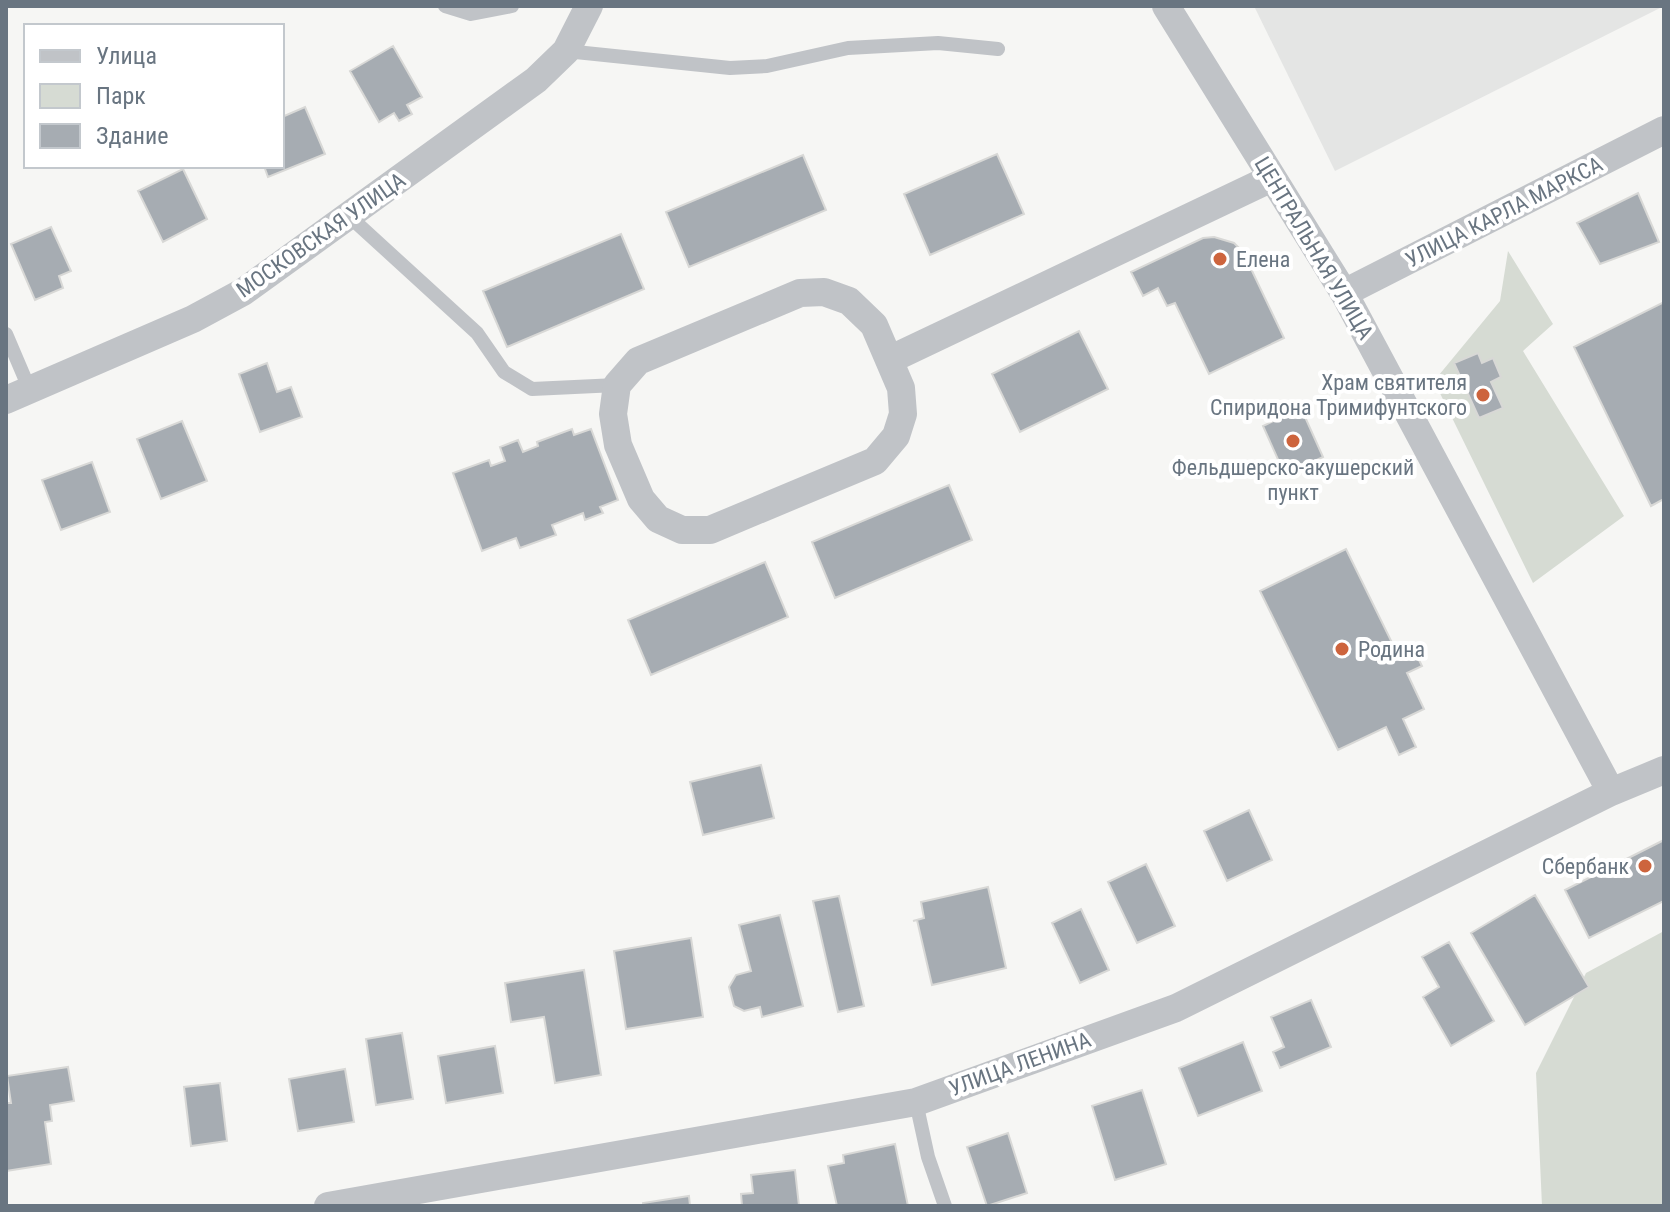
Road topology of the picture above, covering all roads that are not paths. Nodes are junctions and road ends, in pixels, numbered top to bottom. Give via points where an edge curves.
1 (445, 6) edge
2 (512, 6) edge
3 (589, 6) edge
4 (1166, 6) edge
5 (998, 49) dead end
6 (566, 51) junction
7 (1664, 130) edge
8 (1272, 178) junction
9 (350, 217) junction
10 (1344, 293) junction
11 (6, 334) edge
12 (889, 360) junction
13 (617, 385) junction
14 (17, 394) edge
15 (1664, 770) edge
16 (1611, 792) junction
17 (916, 1102) junction
18 (374, 1203) edge
19 (328, 1206) edge
20 (945, 1206) edge

1 - 2 lane via 471,14
3 - 6 street, МОСКОВСКАЯ УЛИЦА
4 - 8 street, ЦЕНТРАЛЬНАЯ УЛИЦА
5 - 6 lane via 938,43 848,48 767,66 730,68
6 - 9 street, МОСКОВСКАЯ УЛИЦА via 536,80
7 - 10 street, УЛИЦА КАРЛА МАРКСА
8 - 10 street, ЦЕНТРАЛЬНАЯ УЛИЦА
8 - 12 street
9 - 13 lane via 477,333 504,372 532,389
9 - 14 street, МОСКОВСКАЯ УЛИЦА via 243,292 193,319
10 - 16 street, ЦЕНТРАЛЬНАЯ УЛИЦА
11 - 14 lane
12 - 13 street via 874,325 849,301 824,292 800,293 638,361
12 - 13 street via 901,388 903,414 896,436 875,461 710,530 670,525 641,499 618,445 613,414
15 - 16 street, УЛИЦА ЛЕНИНА
16 - 17 street, УЛИЦА ЛЕНИНА via 1176,1008
17 - 18 street, УЛИЦА ЛЕНИНА
17 - 20 lane
18 - 19 street, УЛИЦА ЛЕНИНА

